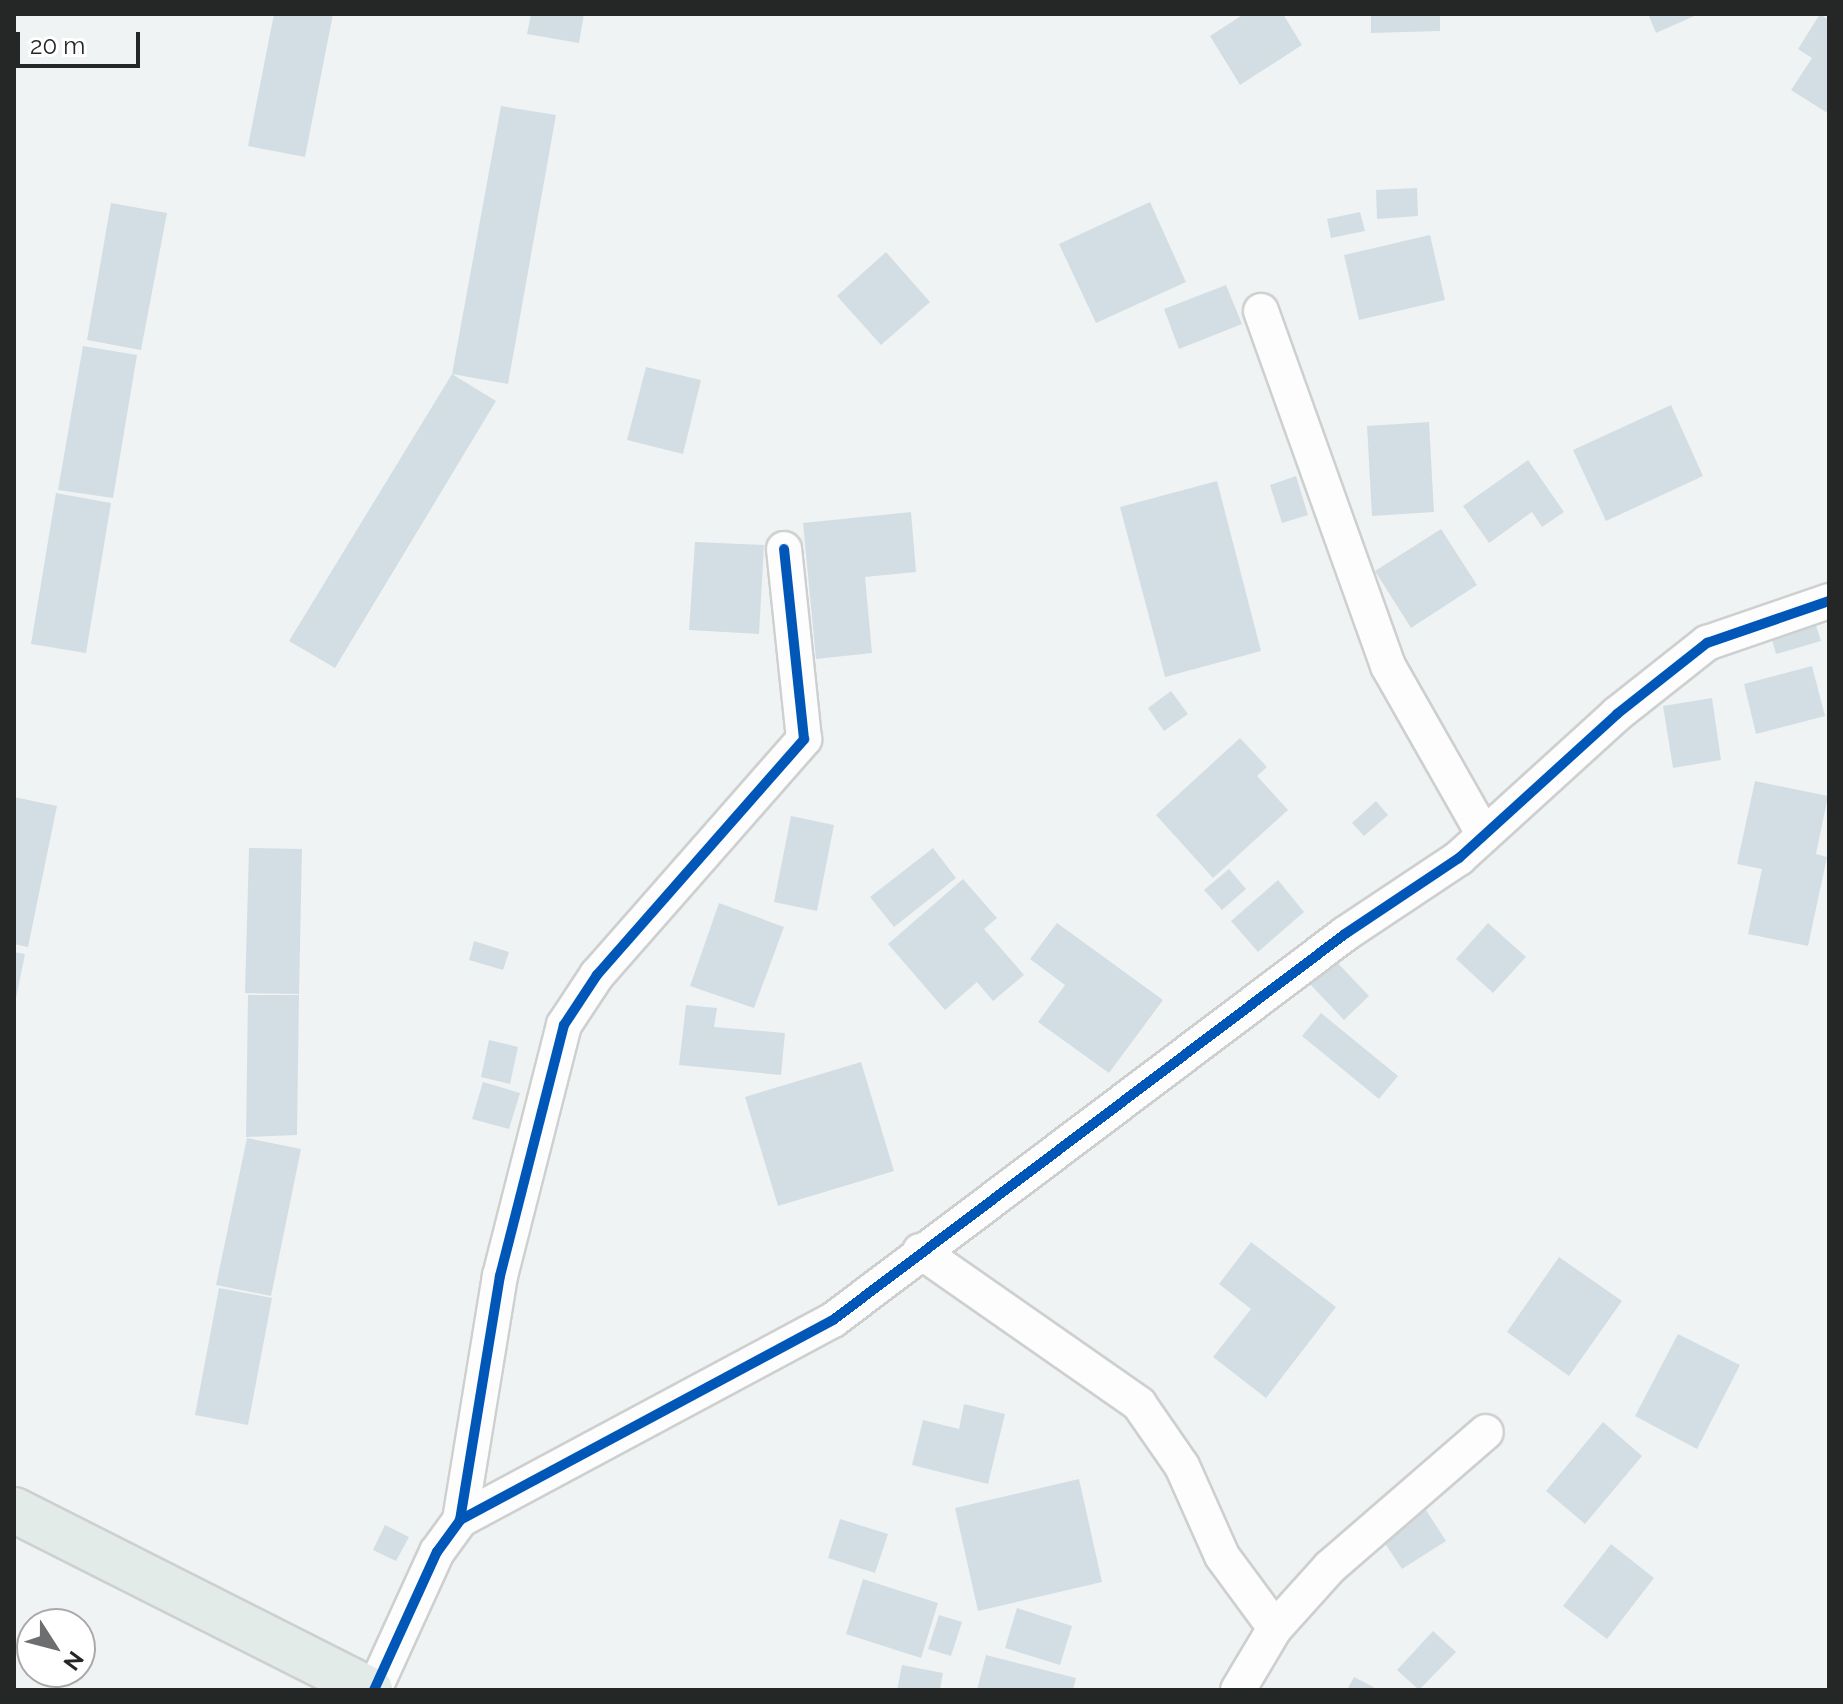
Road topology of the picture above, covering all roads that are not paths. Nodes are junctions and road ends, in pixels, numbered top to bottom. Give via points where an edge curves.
1 (1261, 311) dead end
2 (784, 549) dead end
3 (1829, 601) edge
4 (1484, 835) junction
5 (920, 1251) junction
6 (1486, 1432) dead end
7 (14, 1510) edge
8 (460, 1520) junction
9 (1275, 1628) junction
10 (372, 1690) edge
11 (1238, 1690) edge

1 - 4 street via 1388,666
2 - 8 street via 804,739 597,975 564,1025 500,1276
3 - 4 street via 1707,643
4 - 5 street
5 - 8 street via 833,1320
5 - 9 street via 1139,1404 1182,1466 1222,1556
6 - 9 street via 1330,1567
7 - 10 main road
8 - 10 street via 437,1552
9 - 11 street

